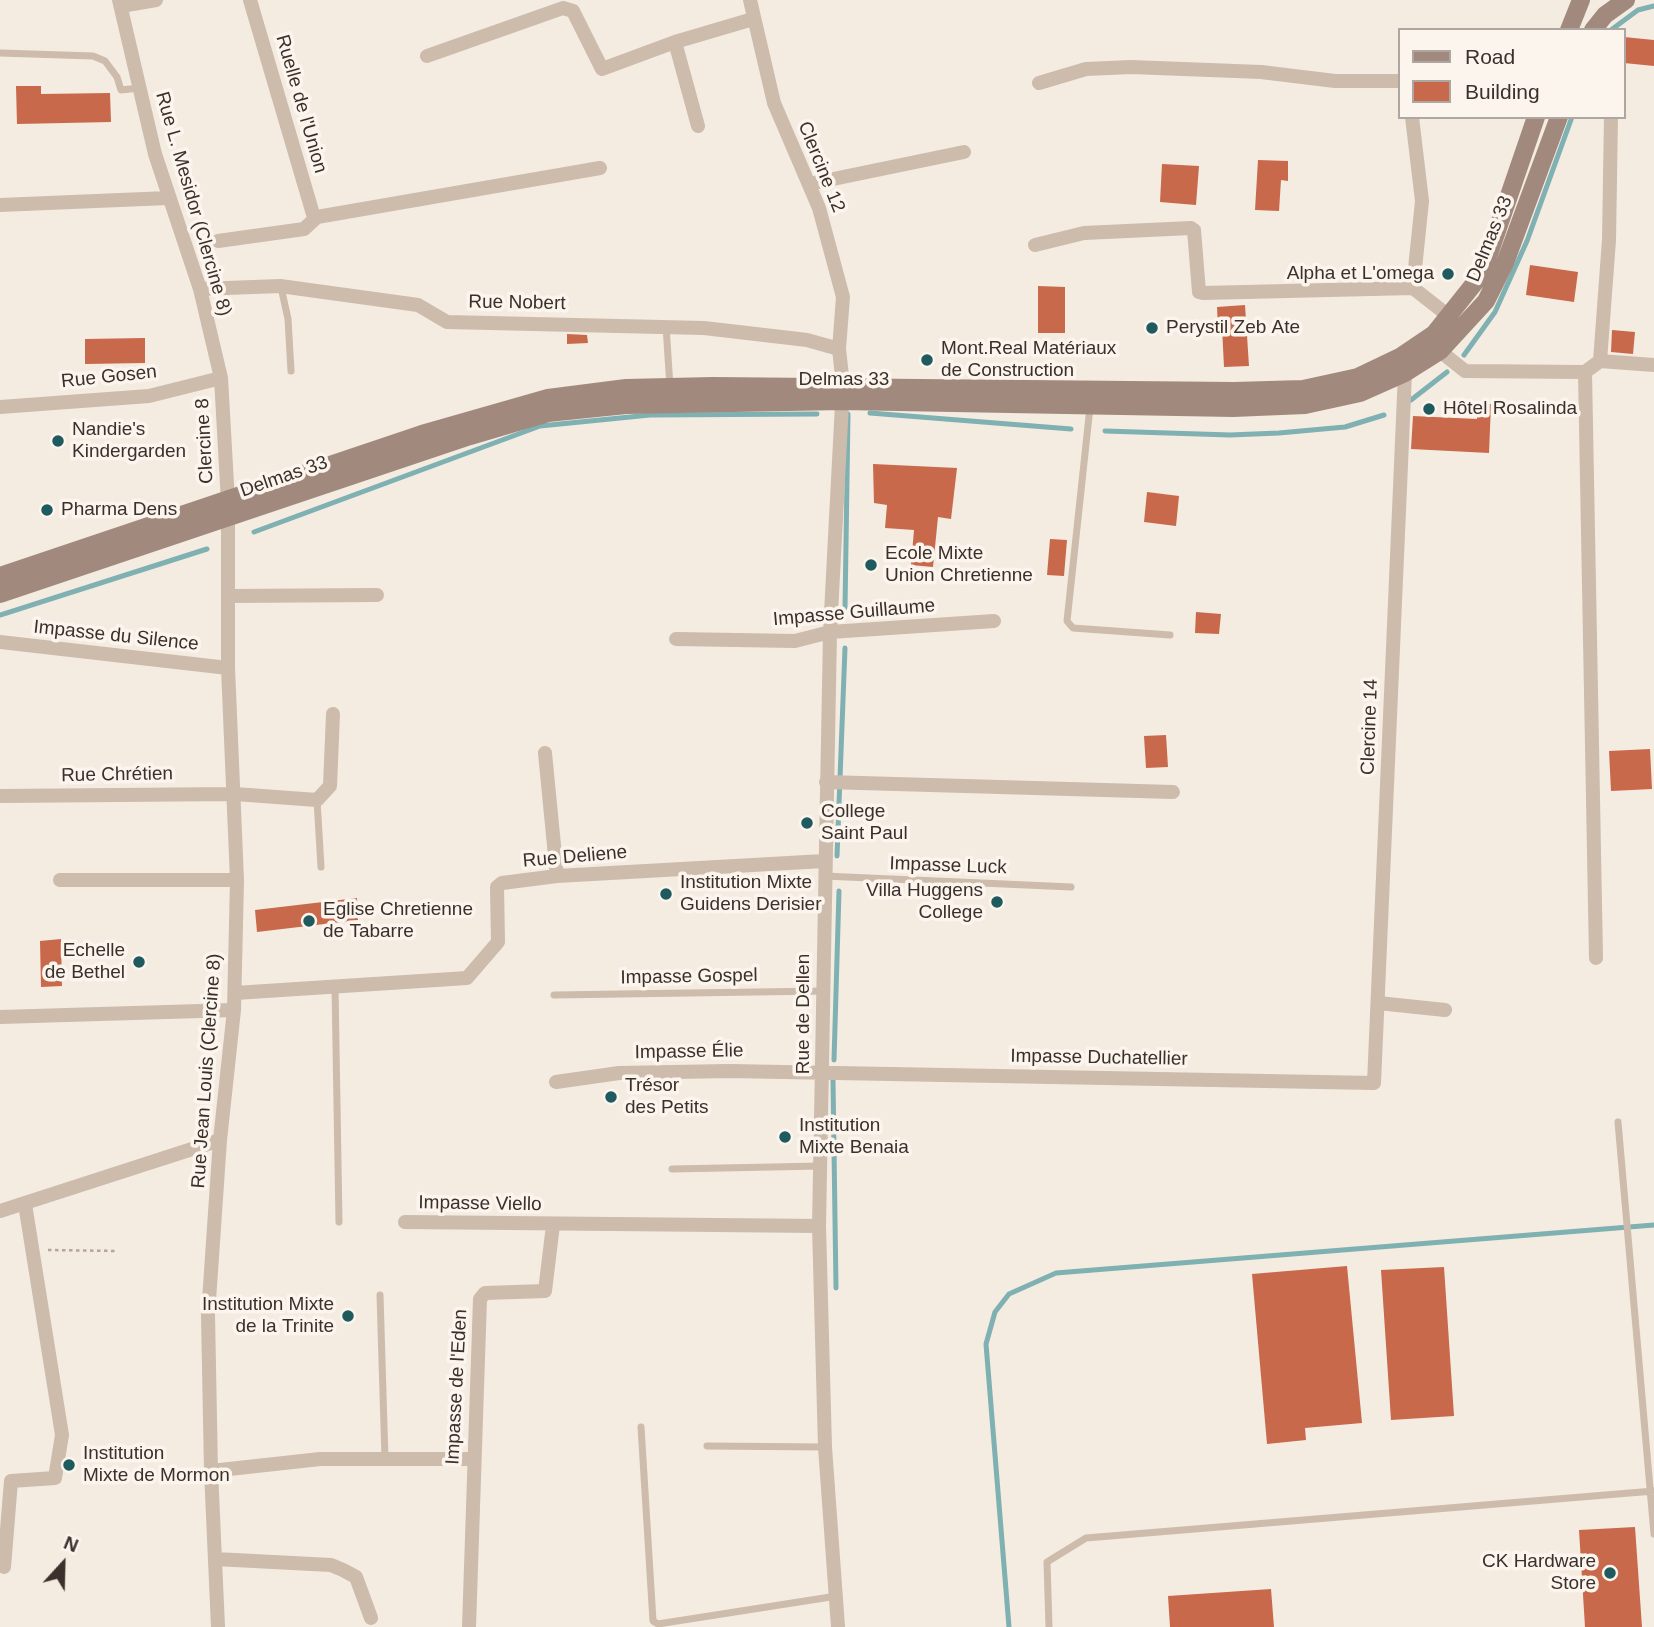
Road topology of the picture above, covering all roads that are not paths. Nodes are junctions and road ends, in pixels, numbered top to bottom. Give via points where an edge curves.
1 (156, 0) edge
2 (250, 0) edge
3 (750, 0) edge
4 (1581, 0) edge
5 (1601, 0) edge
6 (1626, 0) edge
7 (120, 3) edge
8 (753, 19) junction
9 (1570, 28) edge
10 (1593, 28) edge
11 (1594, 28) edge
12 (675, 42) junction
13 (0, 52) edge
14 (427, 56) dead end
15 (1398, 81) edge
16 (1039, 83) dead end
17 (139, 88) junction
18 (1412, 119) edge
19 (1535, 119) edge
20 (1558, 119) edge
21 (1611, 119) edge
22 (698, 125) dead end
23 (964, 152) dead end
24 (600, 169) dead end
25 (809, 184) junction
26 (169, 198) junction
27 (0, 205) edge
28 (317, 217) junction
29 (218, 241) dead end
30 (1035, 245) dead end
31 (280, 286) junction
32 (1413, 288) junction
33 (200, 289) junction
34 (1450, 317) junction
35 (666, 326) junction
36 (839, 349) junction
37 (1440, 351) junction
38 (1600, 361) junction
39 (1654, 365) edge
40 (291, 371) dead end
41 (1586, 372) junction
42 (1405, 373) junction
43 (221, 378) junction
44 (670, 387) junction
45 (842, 393) junction
46 (1090, 406) junction
47 (0, 407) edge
48 (228, 510) junction
49 (0, 576) edge
50 (0, 594) edge
51 (377, 595) dead end
52 (228, 596) junction
53 (994, 621) dead end
54 (830, 632) junction
55 (1170, 635) dead end
56 (676, 639) dead end
57 (0, 642) edge
58 (228, 668) junction
59 (333, 714) dead end
60 (545, 753) dead end
61 (826, 782) junction
62 (1173, 792) dead end
63 (234, 793) junction
64 (0, 796) edge
65 (317, 800) junction
66 (321, 867) dead end
67 (824, 869) junction
68 (557, 876) junction
69 (60, 880) dead end
70 (237, 880) junction
71 (1071, 887) dead end
72 (1596, 958) dead end
73 (335, 986) junction
74 (824, 991) junction
75 (234, 993) junction
76 (554, 995) dead end
77 (1377, 1003) junction
78 (234, 1010) junction
79 (1445, 1010) dead end
80 (0, 1017) edge
81 (823, 1072) junction
82 (556, 1082) dead end
83 (1374, 1083) joint
84 (1618, 1122) dead end
85 (220, 1140) junction
86 (822, 1166) junction
87 (672, 1169) dead end
88 (25, 1204) junction
89 (0, 1211) edge
90 (339, 1222) dead end
91 (405, 1222) dead end
92 (553, 1225) junction
93 (819, 1226) junction
94 (380, 1296) dead end
95 (641, 1427) dead end
96 (707, 1446) dead end
97 (825, 1447) junction
98 (472, 1459) junction
99 (385, 1460) junction
100 (211, 1471) junction
101 (1653, 1491) edge
102 (1654, 1534) edge
103 (215, 1559) junction
104 (4, 1567) dead end
105 (837, 1596) junction
106 (371, 1618) dead end
107 (218, 1627) edge
108 (469, 1627) edge
109 (838, 1627) edge
110 (1049, 1627) edge

1 - 7 street
2 - 28 street, Ruelle de l'Union
3 - 8 street, Clercine 12
4 - 9 main road
5 - 10 main road
6 - 11 main road
7 - 17 street, Rue L. Mesidor (Clercine 8)
8 - 12 street
8 - 25 street, Clercine 12 via 774,103
12 - 14 street via 602,69 568,8
12 - 22 street
13 - 17 lane via 93,56 104,61 121,90
15 - 16 street via 1131,67 1086,69
17 - 26 street, Rue L. Mesidor (Clercine 8)
18 - 32 street via 1422,201
19 - 34 main road, Delmas 33 via 1488,257
20 - 37 main road, Delmas 33 via 1505,263 1486,301
21 - 38 street via 1609,240
23 - 25 street
24 - 28 street
25 - 36 street, Clercine 12 via 843,297
26 - 27 street
26 - 33 street, Rue L. Mesidor (Clercine 8)
28 - 29 street via 304,229
30 - 32 street via 1084,233 1191,228 1199,292
31 - 33 street, Rue Nobert
31 - 35 street, Rue Nobert via 418,305 447,322
31 - 40 lane via 288,319
32 - 34 street
33 - 43 street, Rue L. Mesidor (Clercine 8)
34 - 45 main road, Delmas 33 via 1434,334 1390,362 1359,377 1303,389
35 - 36 street, Rue Nobert via 807,340
35 - 44 lane
36 - 45 street, Clercine 12
37 - 41 street via 1465,372
37 - 42 main road, Delmas 33
38 - 39 street
38 - 41 street
41 - 72 street
42 - 46 main road, Delmas 33 via 1360,393 1305,405
42 - 77 street, Clercine 14
43 - 47 street, Rue Gosen via 149,396
43 - 48 street, Clercine 8
44 - 45 main road, Delmas 33
44 - 48 main road, Delmas 33 via 548,398 422,434
45 - 46 main road, Delmas 33
45 - 48 main road, Delmas 33 via 548,413
45 - 54 street, Rue de Dellen
46 - 55 lane via 1067,621 1073,628
48 - 49 main road, Delmas 33
48 - 50 main road, Delmas 33
48 - 52 street, Rue Jean Louis (Clercine 8)
51 - 52 street
52 - 58 street, Rue Jean Louis (Clercine 8)
53 - 54 street, Impasse Guillaume
54 - 56 street, Impasse Guillaume via 795,641
54 - 61 street, Rue de Dellen
57 - 58 street, Impasse du Silence
58 - 63 street, Rue Jean Louis (Clercine 8)
59 - 65 street via 330,786
60 - 68 street
61 - 62 street
61 - 67 street, Rue de Dellen
63 - 64 street, Rue Chrétien
63 - 65 street, Rue Chrétien
63 - 70 street, Rue Jean Louis (Clercine 8)
65 - 66 lane
67 - 68 street, Rue Deliene
67 - 71 lane, Impasse Luck
67 - 74 street, Rue de Dellen
68 - 73 street, Rue Deliene via 499,885 498,942 467,978
69 - 70 street
70 - 75 street, Rue Jean Louis (Clercine 8)
73 - 75 street, Rue Deliene
73 - 90 lane
74 - 76 lane, Impasse Gospel
74 - 81 street, Rue de Dellen
75 - 78 street, Rue Jean Louis (Clercine 8)
77 - 79 street
77 - 83 street, Clercine 14
78 - 80 street
78 - 85 street, Rue Jean Louis (Clercine 8)
81 - 82 street, Impasse Élie via 618,1073
81 - 83 street, Impasse Duchatellier
81 - 86 street, Rue de Dellen
84 - 101 lane
85 - 88 street
85 - 100 street, Rue Jean Louis (Clercine 8) via 208,1315
86 - 87 lane
86 - 93 street, Rue de Dellen
88 - 89 street
88 - 104 street via 62,1435 55,1478 11,1481
91 - 92 street, Impasse Viello
92 - 93 street
92 - 98 street, Impasse de l'Eden via 545,1292 485,1293 480,1299
93 - 97 street, Rue de Dellen
94 - 99 lane
95 - 105 lane via 653,1621 659,1624
96 - 97 lane
97 - 105 street, Rue de Dellen
98 - 99 street
98 - 108 street, Impasse de l'Eden
99 - 100 street via 320,1459
100 - 103 street, Rue Jean Louis (Clercine 8)
101 - 102 lane
101 - 110 lane via 1086,1538 1047,1562
103 - 106 street via 331,1565 356,1577
103 - 107 street, Rue Jean Louis (Clercine 8)
105 - 109 street, Rue de Dellen

